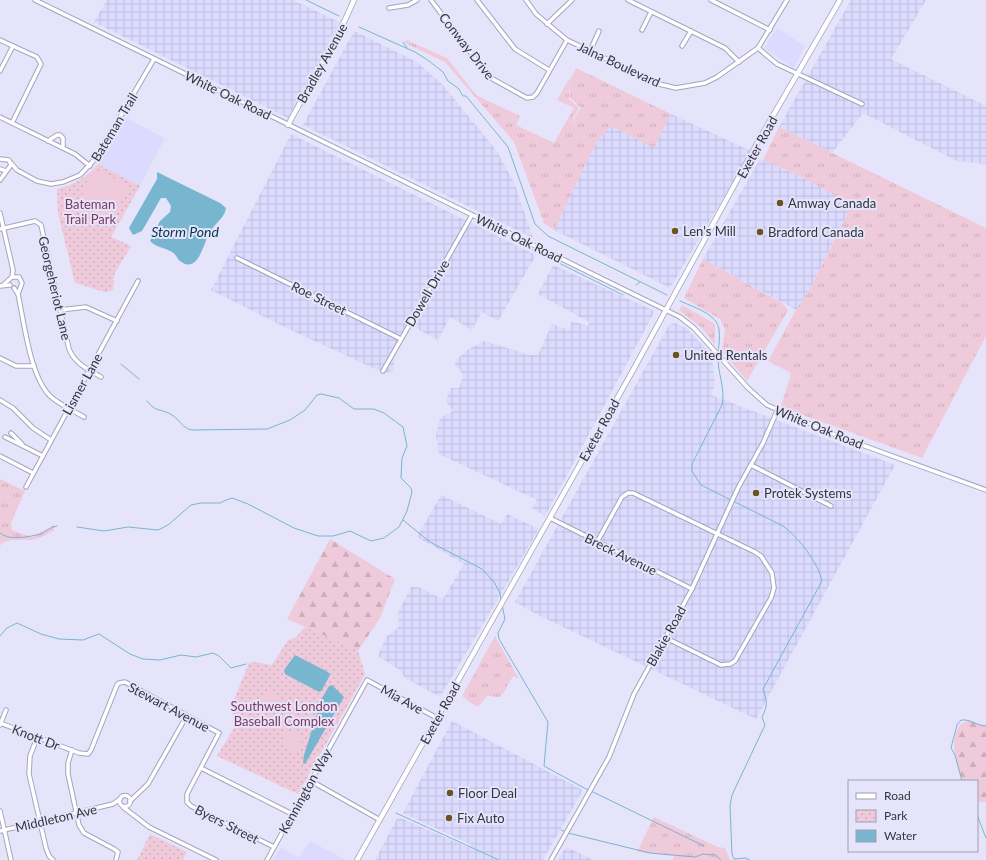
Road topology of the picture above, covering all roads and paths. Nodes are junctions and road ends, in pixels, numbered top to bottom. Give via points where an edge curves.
1 (35, 0) edge
2 (354, 0) edge
3 (417, 0) edge
4 (431, 0) edge
5 (477, 0) edge
6 (526, 0) edge
7 (572, 0) edge
8 (628, 0) edge
9 (711, 0) edge
10 (787, 0) edge
11 (840, 0) edge
12 (389, 8) dead end
13 (650, 12) junction
14 (548, 24) junction
15 (642, 30) dead end
16 (770, 30) junction
17 (599, 31) dead end
18 (691, 31) junction
19 (0, 40) edge
20 (567, 40) junction
21 (13, 46) junction
22 (682, 46) dead end
23 (758, 48) junction
24 (590, 51) junction
25 (154, 59) junction
26 (739, 62) junction
27 (549, 70) junction
28 (0, 71) edge
29 (798, 75) junction
30 (862, 104) dead end
31 (0, 117) edge
32 (12, 123) junction
33 (288, 124) junction
34 (48, 141) junction
35 (63, 148) junction
36 (1, 159) edge
37 (11, 163) junction
38 (90, 166) junction
39 (6, 170) junction
40 (16, 170) junction
41 (0, 171) edge
42 (0, 180) edge
43 (0, 213) edge
44 (472, 215) junction
45 (1, 228) edge
46 (237, 258) dead end
47 (15, 277) junction
48 (9, 280) junction
49 (138, 281) dead end
50 (10, 285) junction
51 (1, 286) edge
52 (20, 287) junction
53 (14, 288) junction
54 (18, 294) junction
55 (60, 310) junction
56 (666, 310) junction
57 (117, 321) junction
58 (401, 339) junction
59 (0, 358) edge
60 (34, 366) junction
61 (90, 370) junction
62 (383, 371) dead end
63 (101, 377) dead end
64 (0, 400) edge
65 (69, 408) junction
66 (777, 410) junction
67 (84, 416) dead end
68 (11, 433) dead end
69 (5, 437) dead end
70 (51, 440) junction
71 (25, 447) junction
72 (0, 456) edge
73 (43, 456) junction
74 (751, 465) junction
75 (33, 473) junction
76 (26, 487) dead end
77 (986, 490) edge
78 (831, 506) dead end
79 (550, 518) junction
80 (718, 534) junction
81 (597, 542) junction
82 (692, 589) junction
83 (666, 638) junction
84 (367, 680) joint
85 (119, 683) joint
86 (6, 710) dead end
87 (186, 717) junction
88 (437, 718) junction
89 (0, 724) edge
90 (219, 733) joint
91 (37, 738) junction
92 (72, 750) junction
93 (201, 768) junction
94 (311, 781) junction
95 (136, 795) junction
96 (128, 796) junction
97 (120, 799) junction
98 (130, 803) junction
99 (113, 804) junction
100 (122, 806) junction
101 (0, 811) edge
102 (130, 811) junction
103 (77, 812) junction
104 (292, 814) junction
105 (380, 820) junction
106 (40, 821) junction
107 (2, 831) edge
108 (274, 847) junction
109 (11, 860) edge
110 (53, 860) edge
111 (116, 860) edge
112 (216, 860) edge
113 (267, 860) edge
114 (357, 860) edge
115 (551, 860) edge

1 - 25 street, White Oak Road
2 - 33 main road, Bradley Avenue
3 - 12 street via 408,5
4 - 27 street, Conway Drive via 495,82 527,98 533,97
5 - 27 street via 516,50
6 - 14 street, Jalna Boulevard via 536,14
7 - 14 street
8 - 13 street
9 - 16 street
10 - 16 street, Jalna Boulevard
11 - 29 main road, Exeter Road
13 - 15 street
13 - 18 street
14 - 20 street, Jalna Boulevard
16 - 23 street, Jalna Boulevard
17 - 24 street
18 - 22 street
18 - 26 street via 725,48
19 - 21 street
20 - 24 street, Jalna Boulevard
20 - 27 street, Conway Drive
21 - 28 street
21 - 32 street via 37,58 41,66
23 - 26 street, Jalna Boulevard
23 - 29 street via 777,64
24 - 26 street, Jalna Boulevard via 659,84 676,88 705,83
25 - 33 street, White Oak Road
25 - 38 street, Bateman Trail
29 - 30 street
29 - 56 main road, Exeter Road
31 - 32 street
32 - 34 street
33 - 44 street, White Oak Road
34 - 35 street
34 - 35 street via 57,135 60,136 63,138
35 - 38 street
36 - 37 street
37 - 39 street via 10,168
37 - 40 street, Bateman Trail
38 - 40 street, Bateman Trail via 72,179 51,184 37,181
39 - 40 street, Bateman Trail
39 - 41 street, Bateman Trail
39 - 42 street
43 - 45 street
44 - 56 street, White Oak Road
44 - 58 street, Dowell Drive
45 - 47 street
45 - 55 street, Georgeheriot Lane via 35,221 41,226
46 - 58 street, Roe Street
47 - 48 street
47 - 52 street via 22,281
48 - 50 street
48 - 51 street
49 - 57 street, Lismer Lane
50 - 51 street
50 - 53 street
52 - 53 street
52 - 54 street
53 - 54 street
54 - 60 street
55 - 57 street via 86,306
55 - 61 street, Georgeheriot Lane via 73,358
56 - 66 street, White Oak Road via 694,328 755,396
56 - 79 main road, Exeter Road
57 - 61 street, Lismer Lane
58 - 62 street, Dowell Drive
59 - 60 street via 16,366
60 - 65 street via 40,383 49,394 58,403
61 - 63 street, Georgeheriot Lane
61 - 65 street, Lismer Lane
64 - 70 street
65 - 67 street
65 - 70 street, Lismer Lane
66 - 74 street, Blakie Road
66 - 77 street, White Oak Road via 840,437
68 - 71 street
69 - 71 street
70 - 73 street, Lismer Lane
71 - 73 street
72 - 75 street
73 - 75 street, Lismer Lane
74 - 78 street
74 - 80 street, Blakie Road
75 - 76 street, Lismer Lane
79 - 81 street, Breck Avenue
79 - 88 main road, Exeter Road
80 - 81 street via 629,493 622,497
80 - 82 street, Blakie Road
80 - 83 street via 761,556 774,581 771,598 732,664 721,665
81 - 82 street, Breck Avenue
82 - 83 street, Blakie Road
83 - 115 street, Blakie Road via 634,694 609,757
84 - 88 street, Mia Ave
84 - 94 street, Kennington Way
85 - 87 street, Stewart Avenue via 125,682
85 - 92 street, Knott Dr via 90,753 84,755
86 - 89 street
87 - 90 street, Stewart Avenue
87 - 95 street via 148,784
88 - 105 main road, Exeter Road
89 - 91 street, Knott Dr
90 - 93 street, Byers Street
91 - 92 street, Knott Dr
91 - 106 street via 30,756 29,774
92 - 103 street via 68,774
93 - 104 street
93 - 108 street, Byers Street via 187,794 187,802
94 - 104 street, Kennington Way
94 - 105 street
95 - 96 street
95 - 98 street
96 - 97 street
96 - 98 street
97 - 99 street
97 - 100 street
98 - 100 street
98 - 102 street
99 - 100 street
99 - 103 street, Middleton Ave
100 - 102 street
101 - 107 street
102 - 112 street via 149,827
103 - 106 street, Middleton Ave
103 - 111 street via 79,825 84,833 118,852
104 - 108 street, Kennington Way
105 - 114 main road, Exeter Road
106 - 107 street, Middleton Ave
106 - 110 street via 49,856
107 - 109 street
108 - 113 street, Kennington Way

